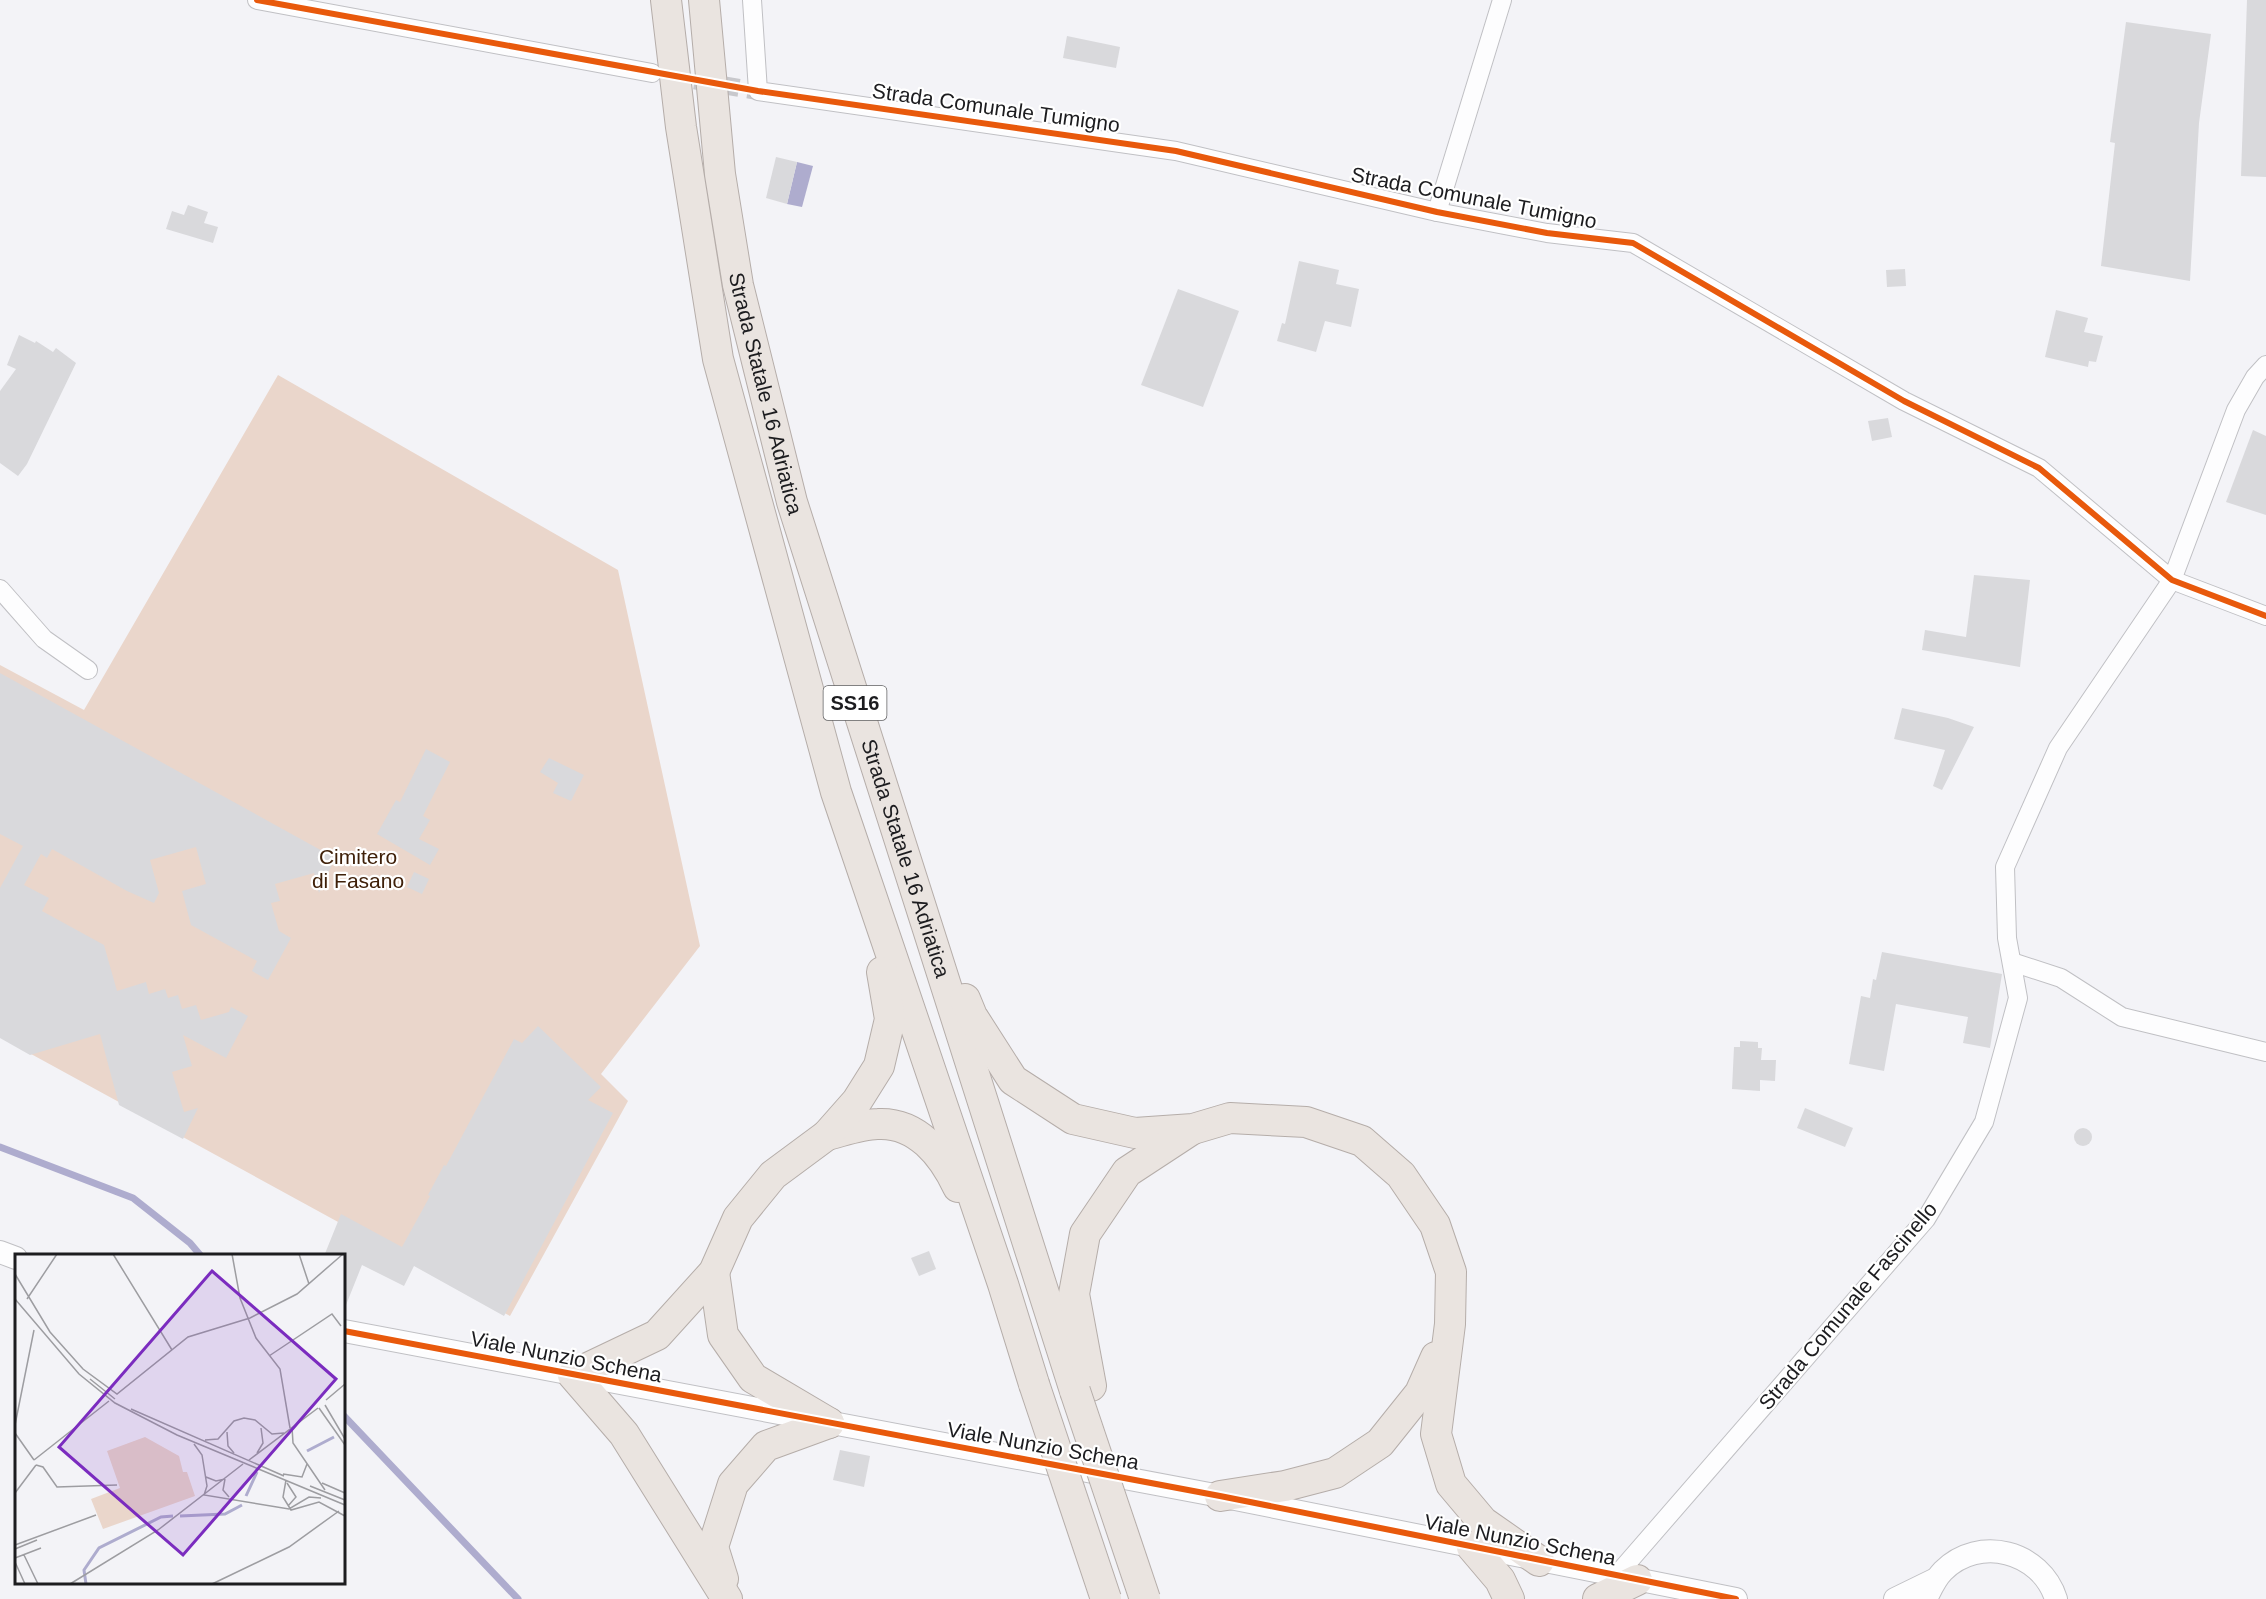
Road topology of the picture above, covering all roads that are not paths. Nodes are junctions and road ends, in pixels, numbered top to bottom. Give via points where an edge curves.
1 (257, 0) edge
2 (666, 0) edge
3 (704, 0) edge
4 (752, 0) edge
5 (1502, 0) edge
6 (652, 73) tunnel mouth
7 (1437, 212) junction
8 (2266, 365) edge
9 (2172, 580) junction
10 (0, 589) edge
11 (2266, 616) edge
12 (87, 670) dead end
13 (836, 792) junction
14 (896, 826) junction
15 (2012, 962) junction
16 (2266, 1052) edge
17 (1193, 1129) junction
18 (827, 1134) junction
19 (0, 1252) edge
20 (15, 1258) edge
21 (714, 1272) junction
22 (1003, 1284) junction
23 (1450, 1324) junction
24 (345, 1331) edge
25 (573, 1375) junction
26 (1084, 1393) junction
27 (829, 1423) junction
28 (1220, 1496) junction
29 (1472, 1548) junction
30 (1539, 1561) junction
31 (1617, 1585) edge
32 (1931, 1589) edge
33 (2057, 1598) edge
34 (728, 1599) edge
35 (1106, 1599) edge
36 (1145, 1599) edge
37 (1509, 1599) edge
38 (1736, 1599) edge
39 (1895, 1599) edge

1 - 6 street
2 - 13 highway, Strada Statale 16 Adriatica / SS16 via 681,127 718,359
3 - 14 highway, Strada Statale 16 Adriatica / SS16 via 720,174 738,285 792,502
4 - 7 street, Strada Comunale Tumigno via 758,91 1176,150
5 - 7 street
7 - 9 street, Strada Comunale Tumigno via 1547,233 1633,243 1904,400 2039,468
8 - 9 street, Strada Comunale Fascinello via 2236,410
9 - 11 street, Strada Comunale Tumigno
9 - 15 street, Strada Comunale Fascinello via 2058,748 2005,867 2007,939
10 - 12 street via 44,639
13 - 18 highway via 879,957 890,1019 879,1065 857,1101
13 - 22 highway, Strada Statale 16 Adriatica / SS16
14 - 17 highway via 972,1016 1013,1080 1073,1119 1135,1133
14 - 26 highway, Strada Statale 16 Adriatica / SS16
15 - 16 street via 2061,978 2122,1017
15 - 31 street, Strada Comunale Fascinello via 2018,998 1984,1122 1926,1219
17 - 23 highway via 1230,1118 1305,1122 1362,1141 1401,1175 1435,1225 1451,1272
17 - 26 highway via 1127,1172 1085,1234 1074,1294
18 - 21 highway via 773,1175 738,1218
18 - 22 highway via 879,1124 914,1131 947,1164
19 - 20 street
21 - 25 highway via 657,1335
21 - 27 highway via 723,1335 753,1378
22 - 35 highway, Strada Statale 16 Adriatica / SS16, bridge
23 - 28 highway via 1420,1392 1380,1443 1335,1473
23 - 30 highway via 1436,1434 1451,1484 1482,1522
24 - 25 street, Viale Nunzio Schena
25 - 27 street, Viale Nunzio Schena
25 - 34 highway via 624,1434
26 - 36 highway, Strada Statale 16 Adriatica / SS16, bridge
27 - 28 street, Viale Nunzio Schena
27 - 34 highway via 766,1446 733,1484 713,1547
28 - 29 street, Viale Nunzio Schena
29 - 30 street, Viale Nunzio Schena
29 - 37 highway via 1500,1580
30 - 31 street, Viale Nunzio Schena
31 - 38 street, Viale Nunzio Schena
32 - 33 street via 1944,1569 1963,1556 1986,1550 2007,1552 2029,1562 2046,1578
32 - 39 street

